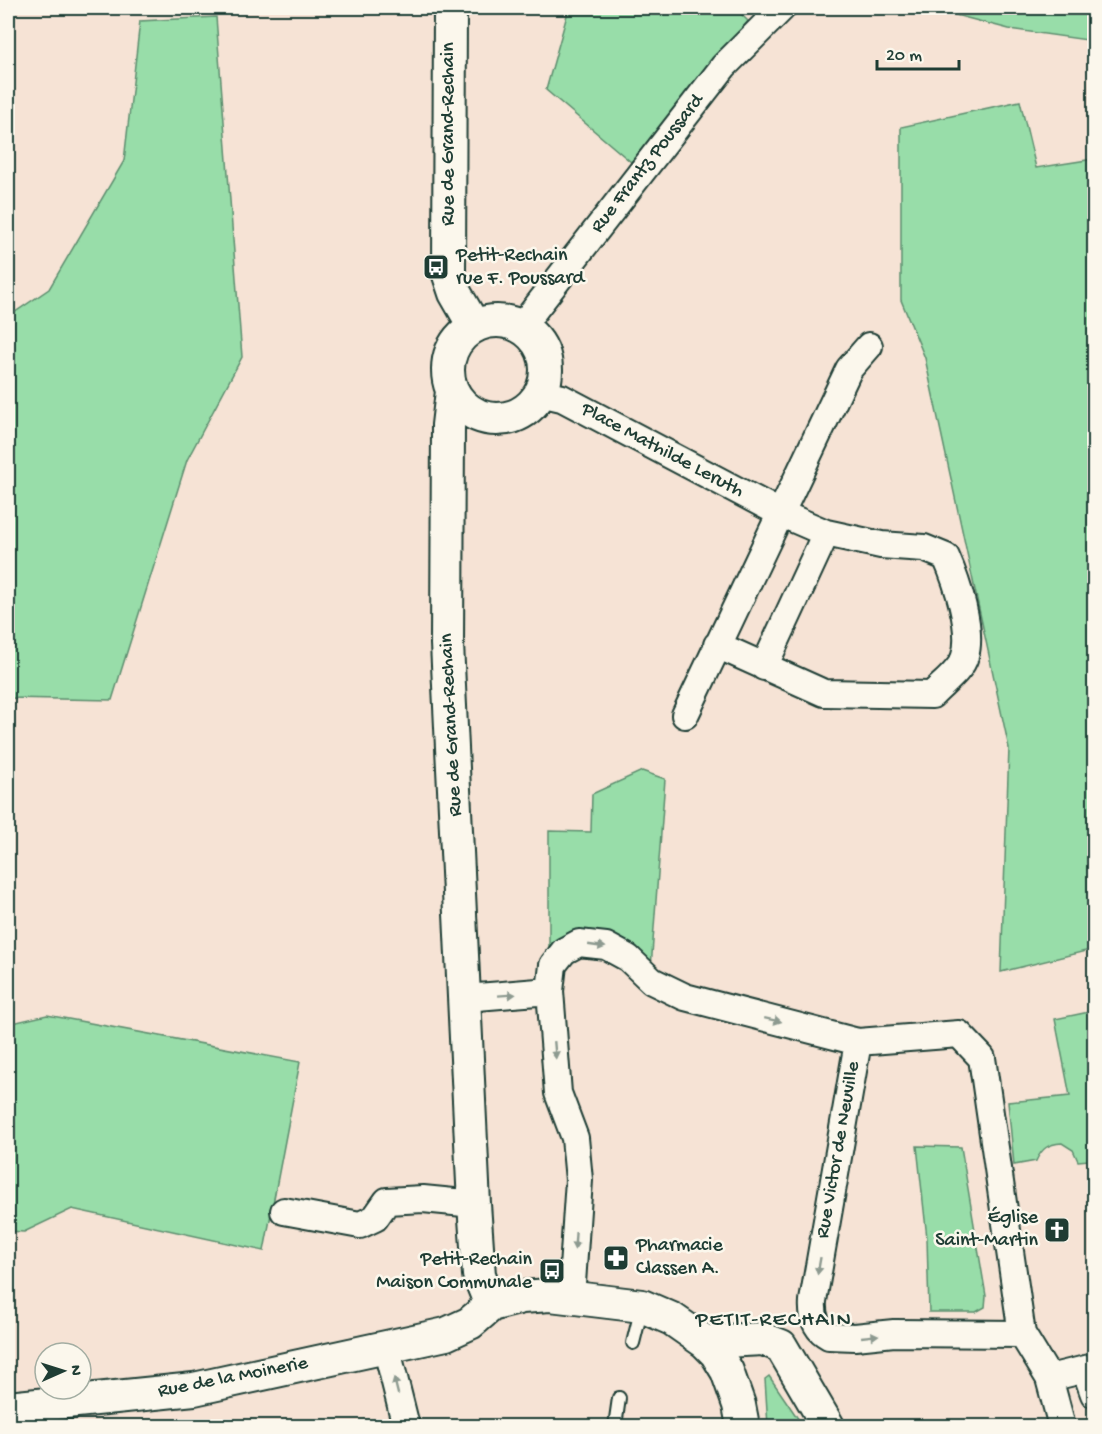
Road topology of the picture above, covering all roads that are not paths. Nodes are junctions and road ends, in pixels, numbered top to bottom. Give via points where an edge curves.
1 (450, 8) edge
2 (782, 8) edge
3 (474, 326) junction
4 (521, 327) junction
5 (869, 346) dead end
6 (452, 391) junction
7 (540, 393) junction
8 (483, 417) junction
9 (449, 453) junction
10 (782, 514) junction
11 (826, 533) junction
12 (717, 645) junction
13 (764, 668) junction
14 (685, 715) dead end
15 (550, 992) junction
16 (465, 998) junction
17 (858, 1042) junction
18 (474, 1204) junction
19 (284, 1211) dead end
20 (570, 1298) junction
21 (491, 1305) junction
22 (642, 1306) junction
23 (1022, 1334) junction
24 (705, 1342) junction
25 (633, 1343) dead end
26 (386, 1346) junction
27 (787, 1360) junction
28 (1090, 1368) edge
29 (727, 1371) junction
30 (1049, 1378) junction
31 (1095, 1394) edge
32 (619, 1398) dead end
33 (8, 1408) edge
34 (406, 1426) edge
35 (615, 1426) edge
36 (742, 1426) edge
37 (828, 1426) edge
38 (1062, 1426) edge

1 - 3 street, Rue de Grand-Rechain via 449,275
2 - 4 street, Rue Frantz Poussard via 724,66
3 - 4 street via 497,321
3 - 6 street via 455,345 449,360
4 - 7 street via 541,349 545,379
5 - 10 street via 849,369
6 - 8 street via 460,402
6 - 9 street, Rue de Grand-Rechain
7 - 8 street via 516,415
7 - 10 street, Place Mathilde Leruth via 562,398
8 - 9 street
9 - 16 street, Rue de Grand-Rechain via 447,644
10 - 11 street, Place Mathilde Leruth
10 - 12 street
11 - 13 street
11 - 13 street, Place Mathilde Leruth via 881,545 924,548 946,557 959,587 966,624 965,656 959,668 932,695 824,693
12 - 13 street, Place Mathilde Leruth
12 - 14 street
16 -> 15 street
15 -> 17 street via 553,965 564,951 579,943 606,946 628,958 652,981 685,998
15 -> 20 street via 558,1093 575,1138 579,1180
16 - 18 street, Rue de Grand-Rechain
17 - 23 street, Rue Victor de Neuville via 959,1034 982,1058
17 -> 23 street, Rue Victor de Neuville via 813,1301 817,1325 829,1336
18 - 19 street via 423,1199 387,1201 375,1218 360,1225
18 - 21 street, Rue de Grand-Rechain via 479,1275
20 - 21 street via 522,1297
20 - 22 street
21 - 26 street, Rue de la Moinerie via 470,1323 446,1334
22 - 24 street via 672,1319
22 - 25 lane
23 - 30 street, Rue Victor de Neuville
24 - 27 street via 763,1339 781,1346
24 - 29 street
26 - 33 street, Rue de la Moinerie via 194,1389
34 -> 26 street
27 - 29 street via 766,1353
27 - 37 street
28 - 30 street
28 - 31 street
29 - 36 street
30 - 38 street, Rue Victor de Neuville
32 - 35 lane

